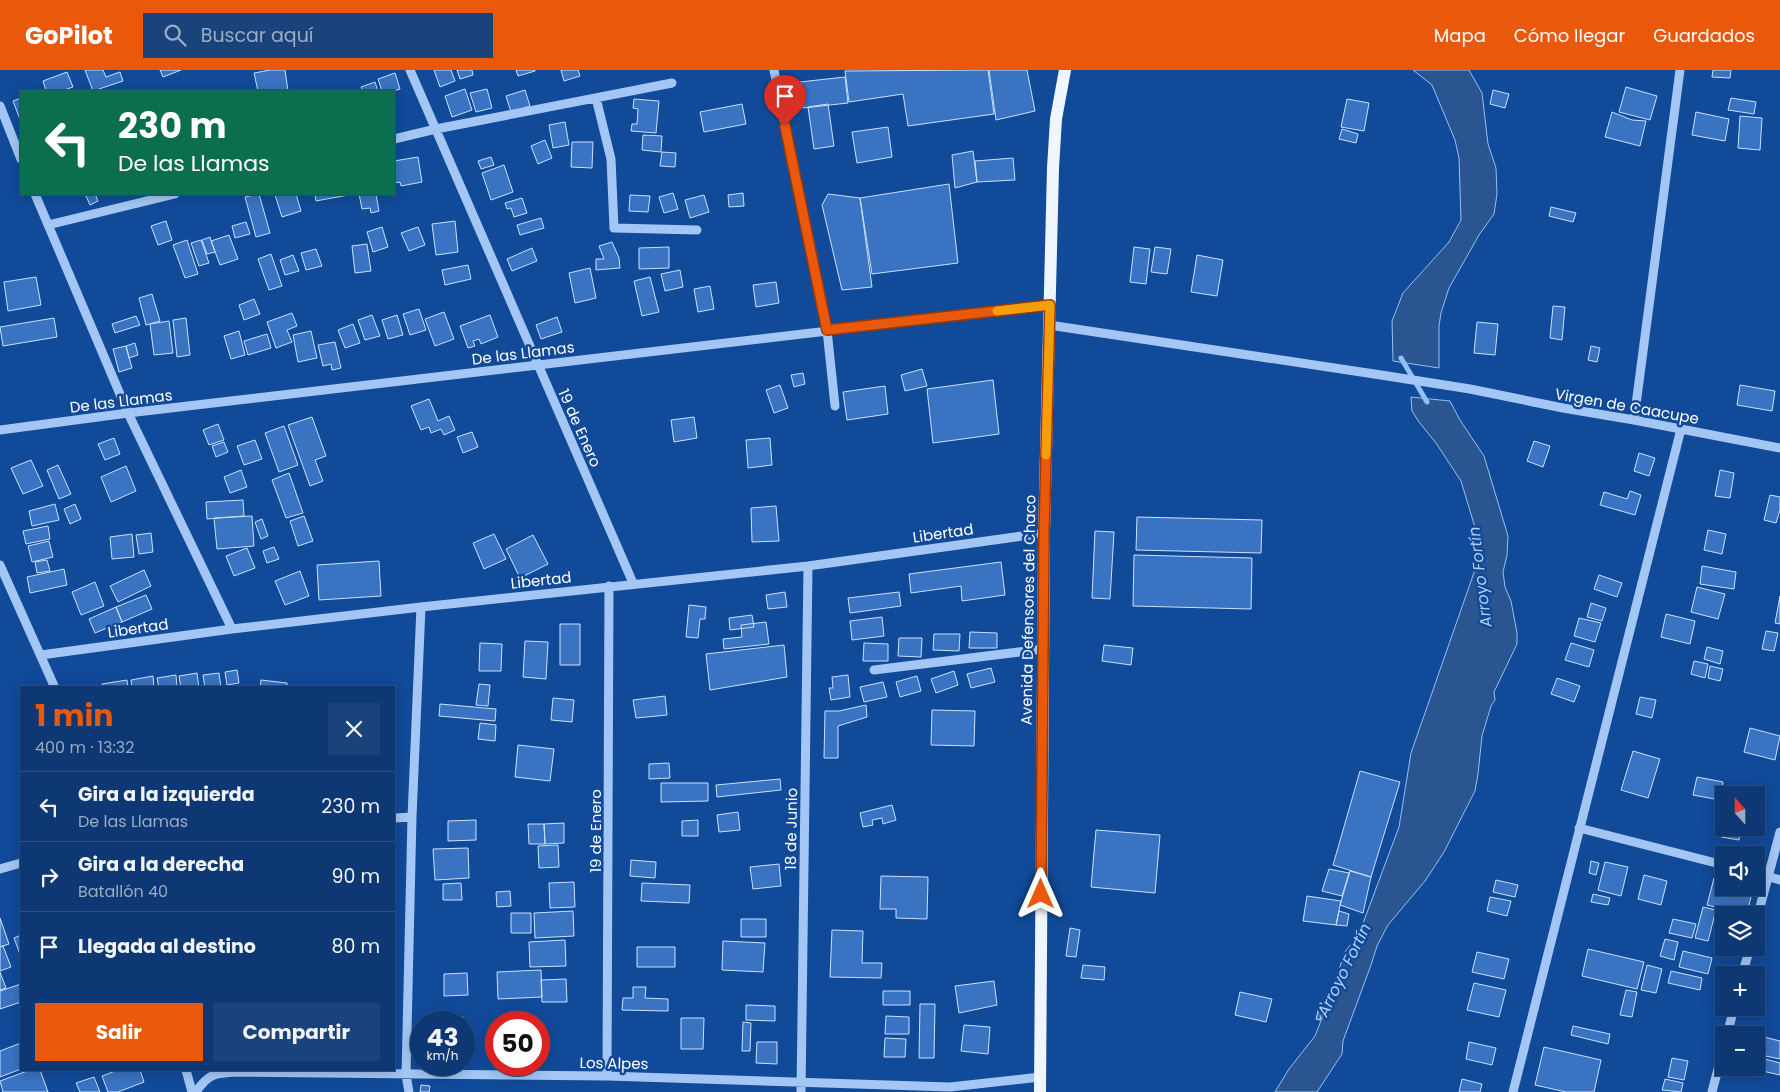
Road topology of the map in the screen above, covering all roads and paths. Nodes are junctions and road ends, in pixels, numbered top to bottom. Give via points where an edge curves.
1 (410, 70) edge
2 (774, 70) edge
3 (1065, 70) edge
4 (1680, 70) edge
5 (672, 83) dead end
6 (596, 98) junction
7 (0, 106) edge
8 (436, 129) junction
9 (395, 139) edge
10 (20, 156) edge
11 (35, 195) edge
12 (171, 195) edge
13 (48, 225) junction
14 (697, 230) dead end
15 (1050, 305) junction
16 (1049, 325) junction
17 (827, 330) junction
18 (538, 366) junction
19 (835, 406) dead end
20 (128, 413) junction
21 (1634, 420) junction
22 (1681, 429) junction
23 (0, 430) edge
24 (1780, 448) edge
25 (1044, 533) junction
26 (0, 565) edge
27 (808, 566) junction
28 (633, 583) junction
29 (609, 586) junction
30 (421, 607) junction
31 (232, 629) junction
32 (1043, 649) junction
33 (41, 656) junction
34 (874, 670) dead end
35 (54, 686) edge
36 (412, 817) junction
37 (395, 818) edge
38 (1579, 828) junction
39 (1780, 832) edge
40 (20, 863) edge
41 (1715, 863) edge
42 (0, 869) edge
43 (1765, 875) edge
44 (1768, 876) junction
45 (1780, 880) edge
46 (1760, 906) edge
47 (186, 1071) edge
48 (406, 1075) junction
49 (607, 1076) junction
50 (1716, 1076) edge
51 (1040, 1077) junction
52 (802, 1087) edge
53 (194, 1092) edge
54 (409, 1092) edge
55 (1040, 1092) edge
56 (1513, 1092) edge
57 (1712, 1092) edge

1 - 8 street, 19 de Enero
2 - 17 street
3 - 15 main road, Avenida Defensores del Chaco via 1056,119
4 - 21 street
5 - 6 street
6 - 8 street
6 - 14 street via 611,159 614,228
7 - 10 street
8 - 9 street
8 - 18 street, 19 de Enero
11 - 13 street
12 - 13 street
13 - 20 street
15 - 16 main road, Avenida Defensores del Chaco
15 - 17 street, De las Llamas
16 - 21 street, Virgen de Caacupe via 1470,389
16 - 25 main road, Avenida Defensores del Chaco
17 - 18 street, De las Llamas
17 - 19 street
18 - 20 street, De las Llamas
18 - 28 street, 19 de Enero
20 - 23 street, De las Llamas
20 - 31 street
21 - 22 street, Virgen de Caacupe
22 - 24 street, Virgen de Caacupe
22 - 38 street
25 - 27 street, Libertad
25 - 32 main road, Avenida Defensores del Chaco
26 - 33 street
27 - 28 street, Libertad
27 - 52 street, 18 de Junio
28 - 29 street, Libertad
29 - 30 street, Libertad
29 - 49 street, 19 de Enero
30 - 31 street, Libertad
30 - 36 street
31 - 33 street, Libertad
32 - 34 street
32 - 51 main road, Avenida Defensores del Chaco
33 - 35 street
36 - 37 street
36 - 48 street
38 - 41 street
38 - 56 street
39 - 44 street
40 - 42 street
43 - 44 street
44 - 45 street
44 - 46 street
47 - 53 street
48 - 49 street, Los Alpes
48 - 53 street, Los Alpes via 220,1073 204,1079
48 - 54 street
49 - 52 street, Los Alpes
50 - 57 street
51 - 52 street, Los Alpes via 950,1087
51 - 55 main road, Avenida Defensores del Chaco

